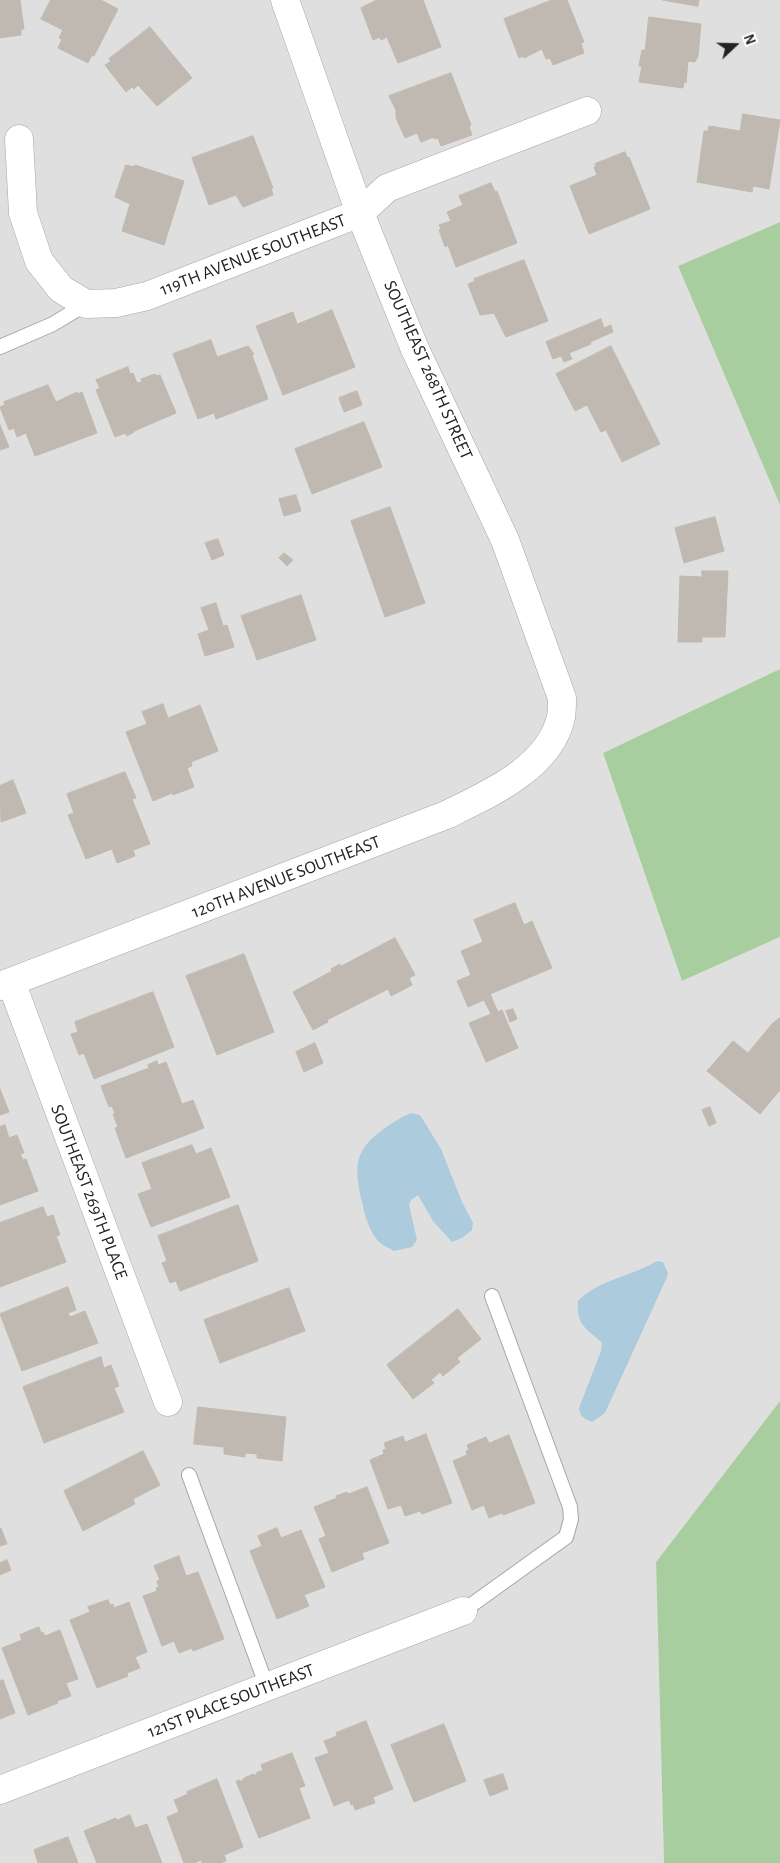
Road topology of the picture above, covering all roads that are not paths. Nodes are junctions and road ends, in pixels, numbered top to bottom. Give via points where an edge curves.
1 (286, 0) edge
2 (587, 111) dead end
3 (19, 139) dead end
4 (360, 213) junction
5 (86, 304) junction
6 (0, 347) edge
7 (553, 738) joint
8 (5, 984) edge
9 (492, 1296) dead end
10 (168, 1402) dead end
11 (189, 1475) dead end
12 (463, 1611) joint
13 (268, 1687) junction
14 (0, 1790) edge

1 - 4 street, SOUTHEAST 268TH STREET
2 - 4 street, 119TH AVENUE SOUTHEAST via 387,188
3 - 5 street via 23,214 39,261 61,289
4 - 5 street, 119TH AVENUE SOUTHEAST via 147,296 116,303
4 - 7 street, SOUTHEAST 268TH STREET via 414,347 505,540 562,698 561,718
5 - 6 lane via 53,324
7 - 8 street, 120TH AVENUE SOUTHEAST via 537,759 501,788 446,815
8 - 10 street, SOUTHEAST 269TH PLACE
9 - 12 lane via 572,1519 566,1536
11 - 13 lane
12 - 13 street, 121ST PLACE SOUTHEAST
13 - 14 street, 121ST PLACE SOUTHEAST

